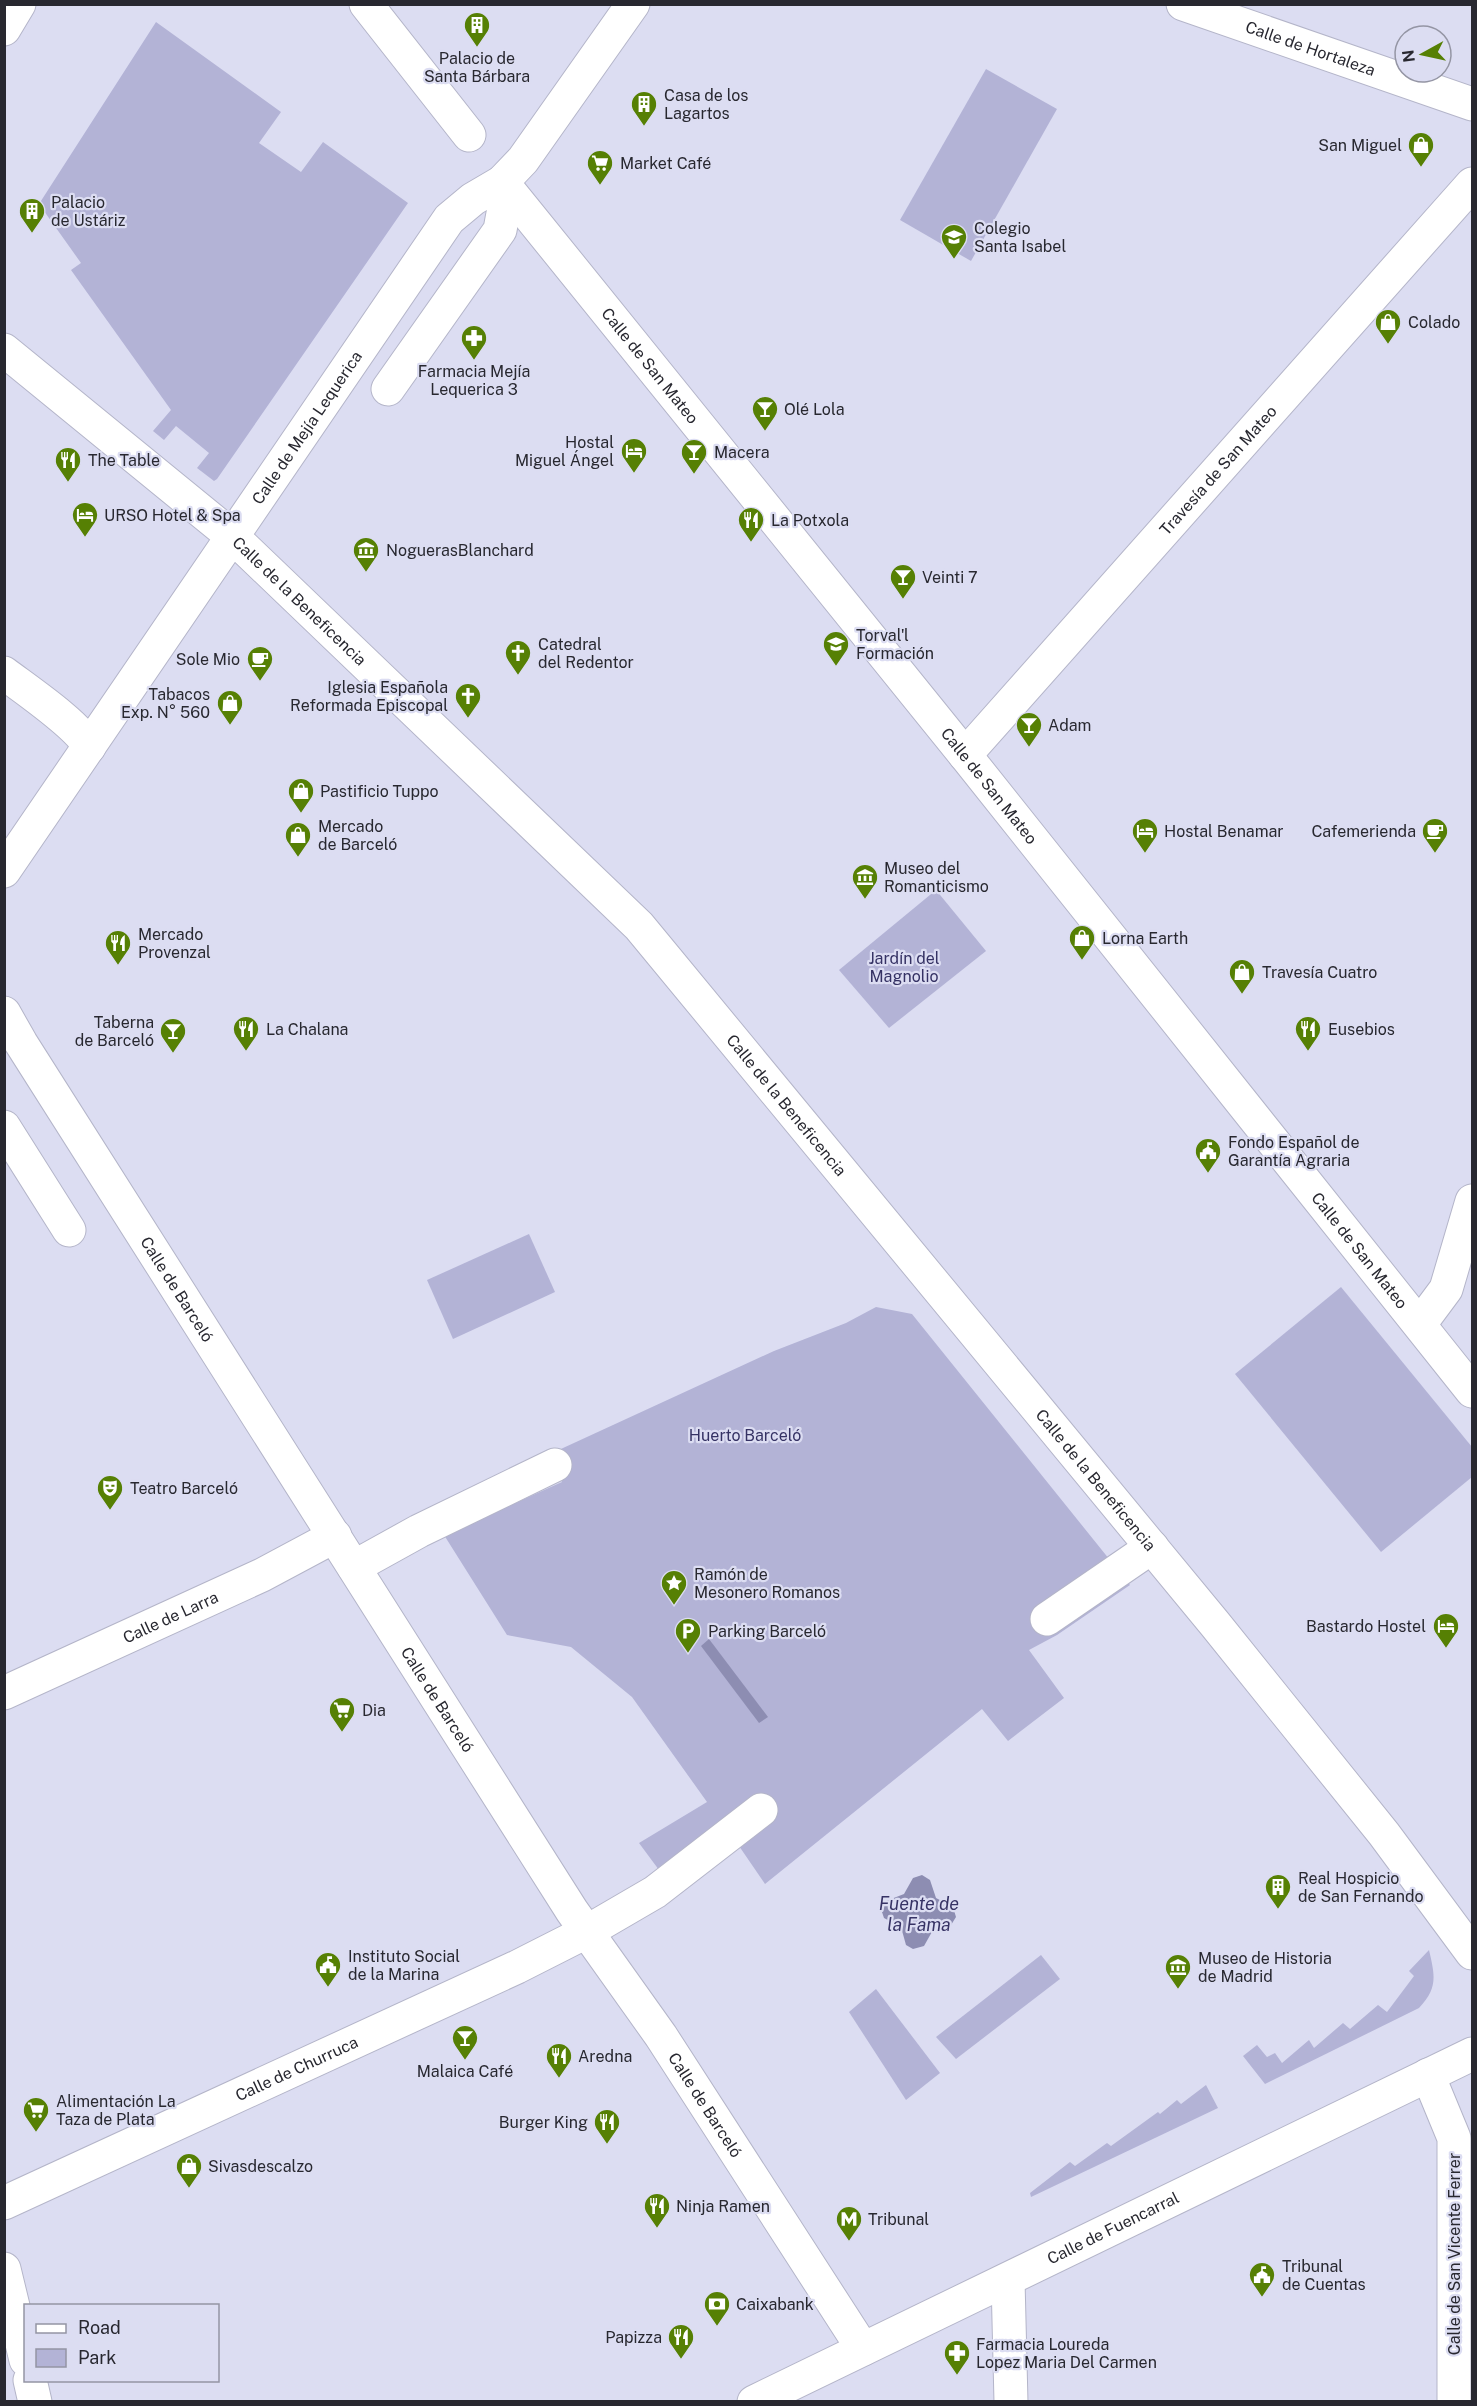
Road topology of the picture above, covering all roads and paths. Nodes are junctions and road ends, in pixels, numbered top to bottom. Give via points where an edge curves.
1 (18, 4) edge
2 (366, 4) edge
3 (633, 4) edge
4 (1184, 4) edge
5 (4, 29) edge
6 (1473, 104) edge
7 (469, 135) dead end
8 (502, 182) junction
9 (1473, 184) edge
10 (4, 350) edge
11 (388, 389) dead end
12 (233, 537) junction
13 (4, 672) edge
14 (89, 747) junction
15 (965, 755) junction
16 (4, 871) edge
17 (4, 1013) edge
18 (10, 1040) edge
19 (4, 1127) edge
20 (1473, 1201) edge
21 (69, 1230) dead end
22 (1420, 1324) junction
23 (1473, 1391) edge
24 (555, 1465) dead end
25 (335, 1536) junction
26 (1152, 1547) junction
27 (354, 1567) junction
28 (1047, 1619) dead end
29 (4, 1693) edge
30 (761, 1810) dead end
31 (588, 1931) junction
32 (1473, 1953) edge
33 (1473, 2054) edge
34 (1428, 2075) junction
35 (4, 2203) edge
36 (4, 2269) edge
37 (1008, 2280) junction
38 (863, 2349) junction
39 (24, 2352) edge
40 (30, 2382) edge
41 (35, 2402) edge
42 (754, 2402) edge
43 (1011, 2402) edge
44 (1454, 2402) edge

1 - 5 street
2 - 7 street
3 - 8 street, Calle de Mejía Lequerica via 523,160
4 - 6 street, Calle de Hortaleza
8 - 11 street via 504,208 500,230
8 - 12 street, Calle de Mejía Lequerica via 449,219
8 - 15 street, Calle de San Mateo
9 - 15 street, Travesía de San Mateo
10 - 12 street, Calle de la Beneficencia
12 - 14 street, Calle de Mejía Lequerica
12 - 26 street, Calle de la Beneficencia via 639,926
13 - 14 street via 73,726
14 - 16 street, Calle de Mejía Lequerica
15 - 22 street, Calle de San Mateo
17 - 18 street
18 - 25 street, Calle de Barceló
19 - 21 street
20 - 22 street via 1446,1289
22 - 23 street, Calle de San Mateo
24 - 27 street
25 - 27 street, Calle de Barceló
25 - 29 street, Calle de Larra via 262,1575
26 - 28 street
26 - 32 street, Calle de la Beneficencia via 1384,1834
27 - 31 street, Calle de Barceló
30 - 31 street, Calle de Churruca via 655,1892
31 - 35 street, Calle de Churruca
31 - 38 street, Calle de Barceló via 662,2036
33 - 34 street, Calle de Fuencarral
34 - 37 street, Calle de Fuencarral
34 - 44 street, Calle de San Vicente Ferrer via 1454,2138
36 - 39 street
37 - 38 street, Calle de Fuencarral
37 - 43 street
38 - 42 street, Calle de Fuencarral
40 - 41 street

